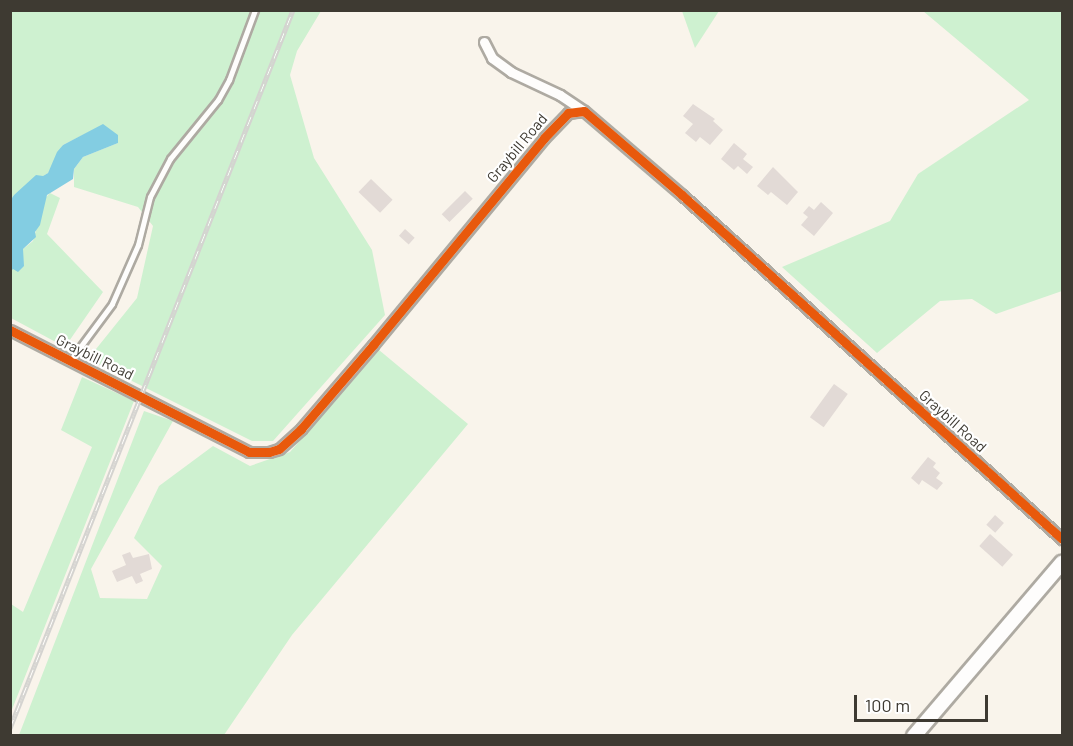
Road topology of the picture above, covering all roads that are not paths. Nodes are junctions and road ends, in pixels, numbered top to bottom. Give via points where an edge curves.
1 (255, 10) edge
2 (484, 42) dead end
3 (584, 111) junction
4 (10, 330) edge
5 (69, 362) junction
6 (1062, 539) edge
7 (1062, 563) edge
8 (914, 735) edge

1 - 5 lane via 229,80 170,159 150,197 138,245 112,304
2 - 3 street via 492,58 511,72
3 - 5 street, Graybill Road via 568,113 544,138 373,345 301,429 279,448 249,452
3 - 6 street, Graybill Road
4 - 5 street, Graybill Road
7 - 8 street

